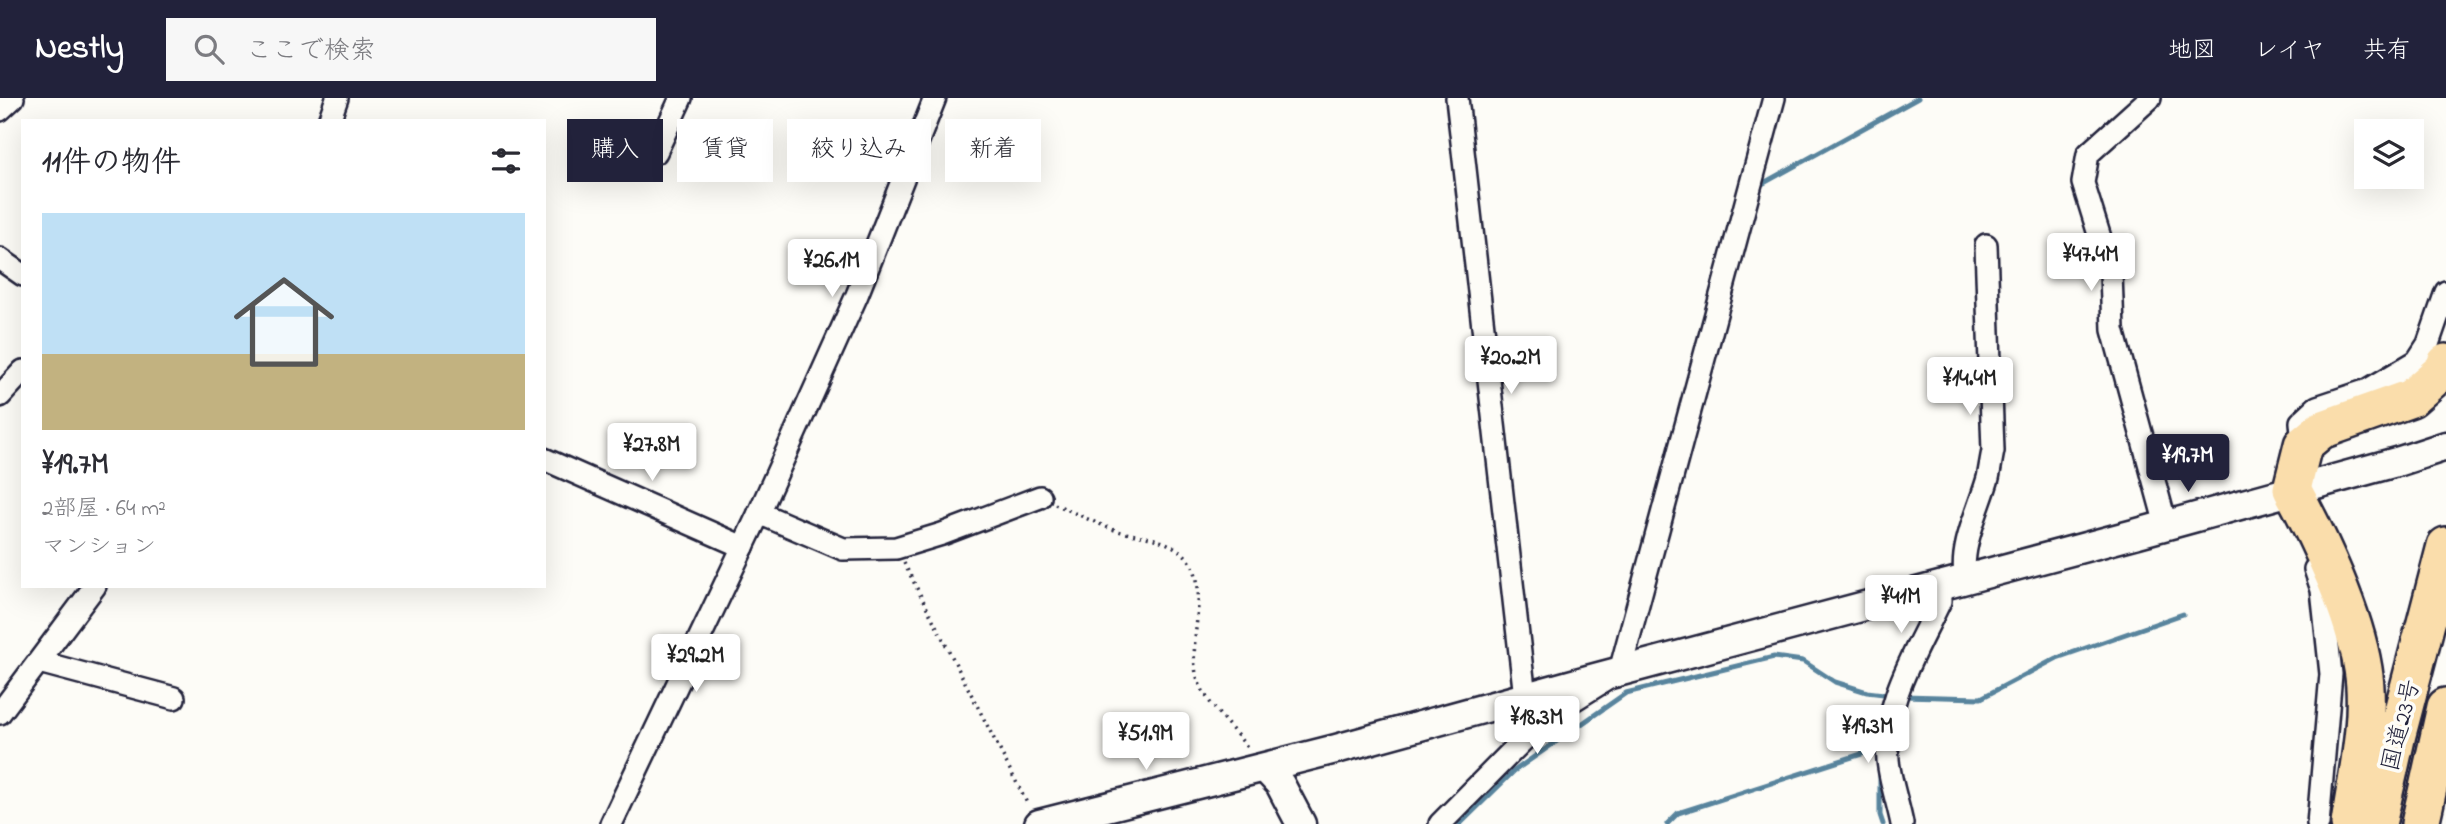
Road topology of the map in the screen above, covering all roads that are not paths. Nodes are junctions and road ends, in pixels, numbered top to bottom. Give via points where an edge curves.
1 (13, 98) edge
2 (337, 98) edge
3 (681, 98) edge
4 (936, 98) edge
5 (1457, 98) edge
6 (1773, 98) edge
7 (2150, 98) edge
8 (0, 110) edge
9 (330, 119) edge
10 (663, 137) edge
11 (1986, 245) dead end
12 (0, 259) edge
13 (21, 274) edge
14 (2446, 292) edge
15 (2446, 363) edge
16 (21, 373) edge
17 (0, 396) edge
18 (2304, 445) junction
19 (2446, 446) edge
20 (546, 460) edge
21 (2292, 489) junction
22 (1040, 497) road end
23 (759, 513) junction
24 (2166, 525) junction
25 (2446, 545) edge
26 (743, 547) junction
27 (2446, 561) edge
28 (1966, 579) junction
29 (1938, 586) junction
30 (94, 588) edge
31 (39, 662) junction
32 (1620, 671) junction
33 (1525, 697) junction
34 (174, 698) dead end
35 (2446, 708) edge
36 (0, 713) edge
37 (1265, 768) junction
38 (1035, 818) edge
39 (2446, 818) edge
40 (611, 824) edge
41 (1301, 824) edge
42 (1440, 824) edge
43 (1902, 824) edge
44 (2318, 824) edge
45 (2350, 824) edge
46 (2379, 824) edge
47 (2420, 824) edge
48 (2445, 824) edge

1 - 8 street
2 - 9 street
3 - 10 street
4 - 23 street via 857,295
5 - 33 street
6 - 32 street
7 - 24 street via 2088,154 2083,183 2111,273 2113,330
11 - 28 street via 1993,451 1966,549
12 - 13 street
14 - 18 street via 2428,344 2417,361 2368,390 2317,407 2301,422
15 - 18 highway via 2411,398 2321,430
16 - 17 street
18 - 21 highway
19 - 21 street
20 - 26 street
21 - 24 street
21 - 44 street via 2322,590 2331,674
21 - 45 highway via 2332,574 2363,670 2365,714
22 - 23 street via 896,548 844,549
23 - 26 street
24 - 28 street
25 - 46 highway, 国道23号 via 2397,734
26 - 40 street
27 - 46 highway
28 - 29 street
29 - 32 street
29 - 43 street via 1940,601 1896,696 1889,725 1888,759
30 - 31 street
31 - 34 street
31 - 36 street
32 - 33 street
32 - 42 street via 1538,725
33 - 37 street
35 - 47 highway
37 - 38 street
37 - 41 street via 1280,784
39 - 48 highway

